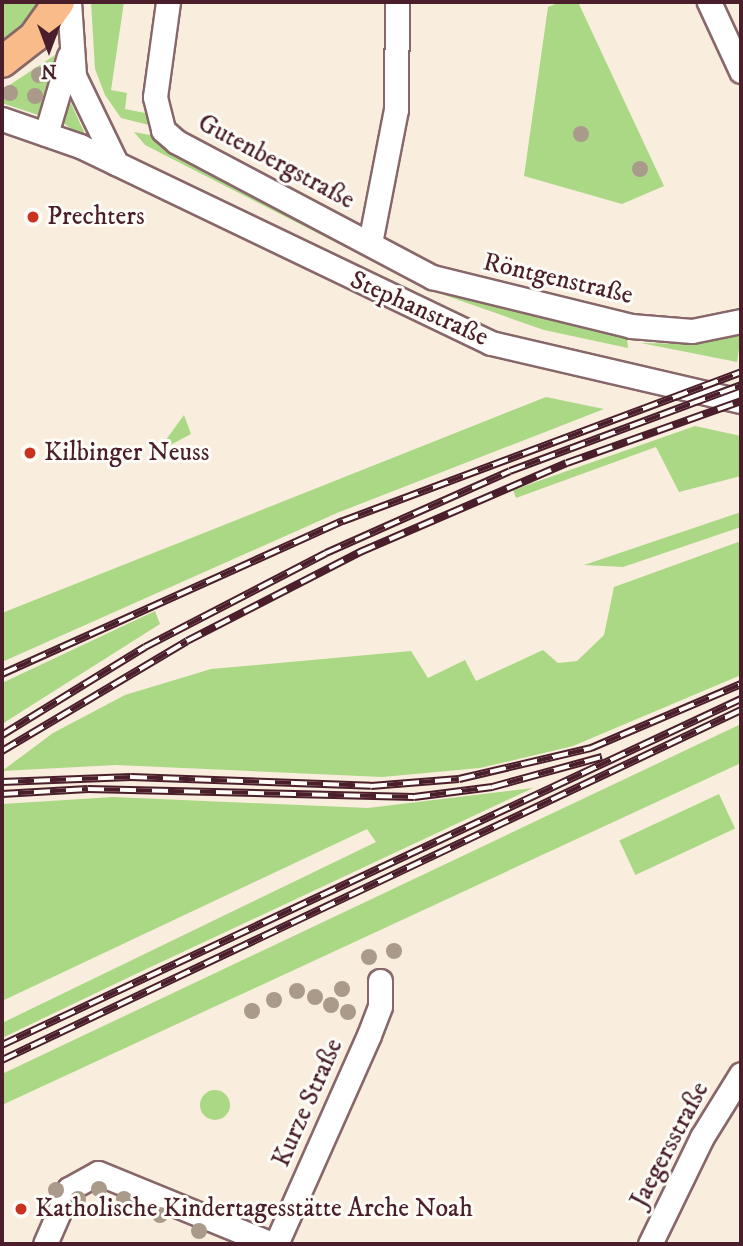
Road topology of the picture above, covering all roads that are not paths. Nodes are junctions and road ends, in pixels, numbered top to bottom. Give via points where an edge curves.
1 (59, 2) edge
2 (69, 2) edge
3 (168, 2) edge
4 (397, 2) edge
5 (709, 2) edge
6 (71, 52) junction
7 (2, 62) edge
8 (741, 71) edge
9 (2, 119) edge
10 (46, 134) junction
11 (116, 163) junction
12 (370, 243) junction
13 (741, 321) edge
14 (741, 401) edge
15 (380, 981) dead end
16 (741, 1074) edge
17 (45, 1244) edge
18 (274, 1244) edge
19 (650, 1244) edge

1 - 7 main road via 34,37
2 - 6 street
3 - 12 street, Gutenbergstraße via 155,97 163,130
4 - 12 street via 396,109
5 - 8 street
6 - 10 street
6 - 11 street via 84,104
9 - 10 street, Stephanstraße
10 - 11 street, Stephanstraße
11 - 14 street, Stephanstraße via 491,343
12 - 13 street, Röntgenstraße via 432,277 584,318 670,331
15 - 18 street, Kurze Straße via 380,1006 369,1035
16 - 19 street, Jaegersstraße via 702,1137
17 - 18 street, Kurze Straße via 69,1189 98,1173

